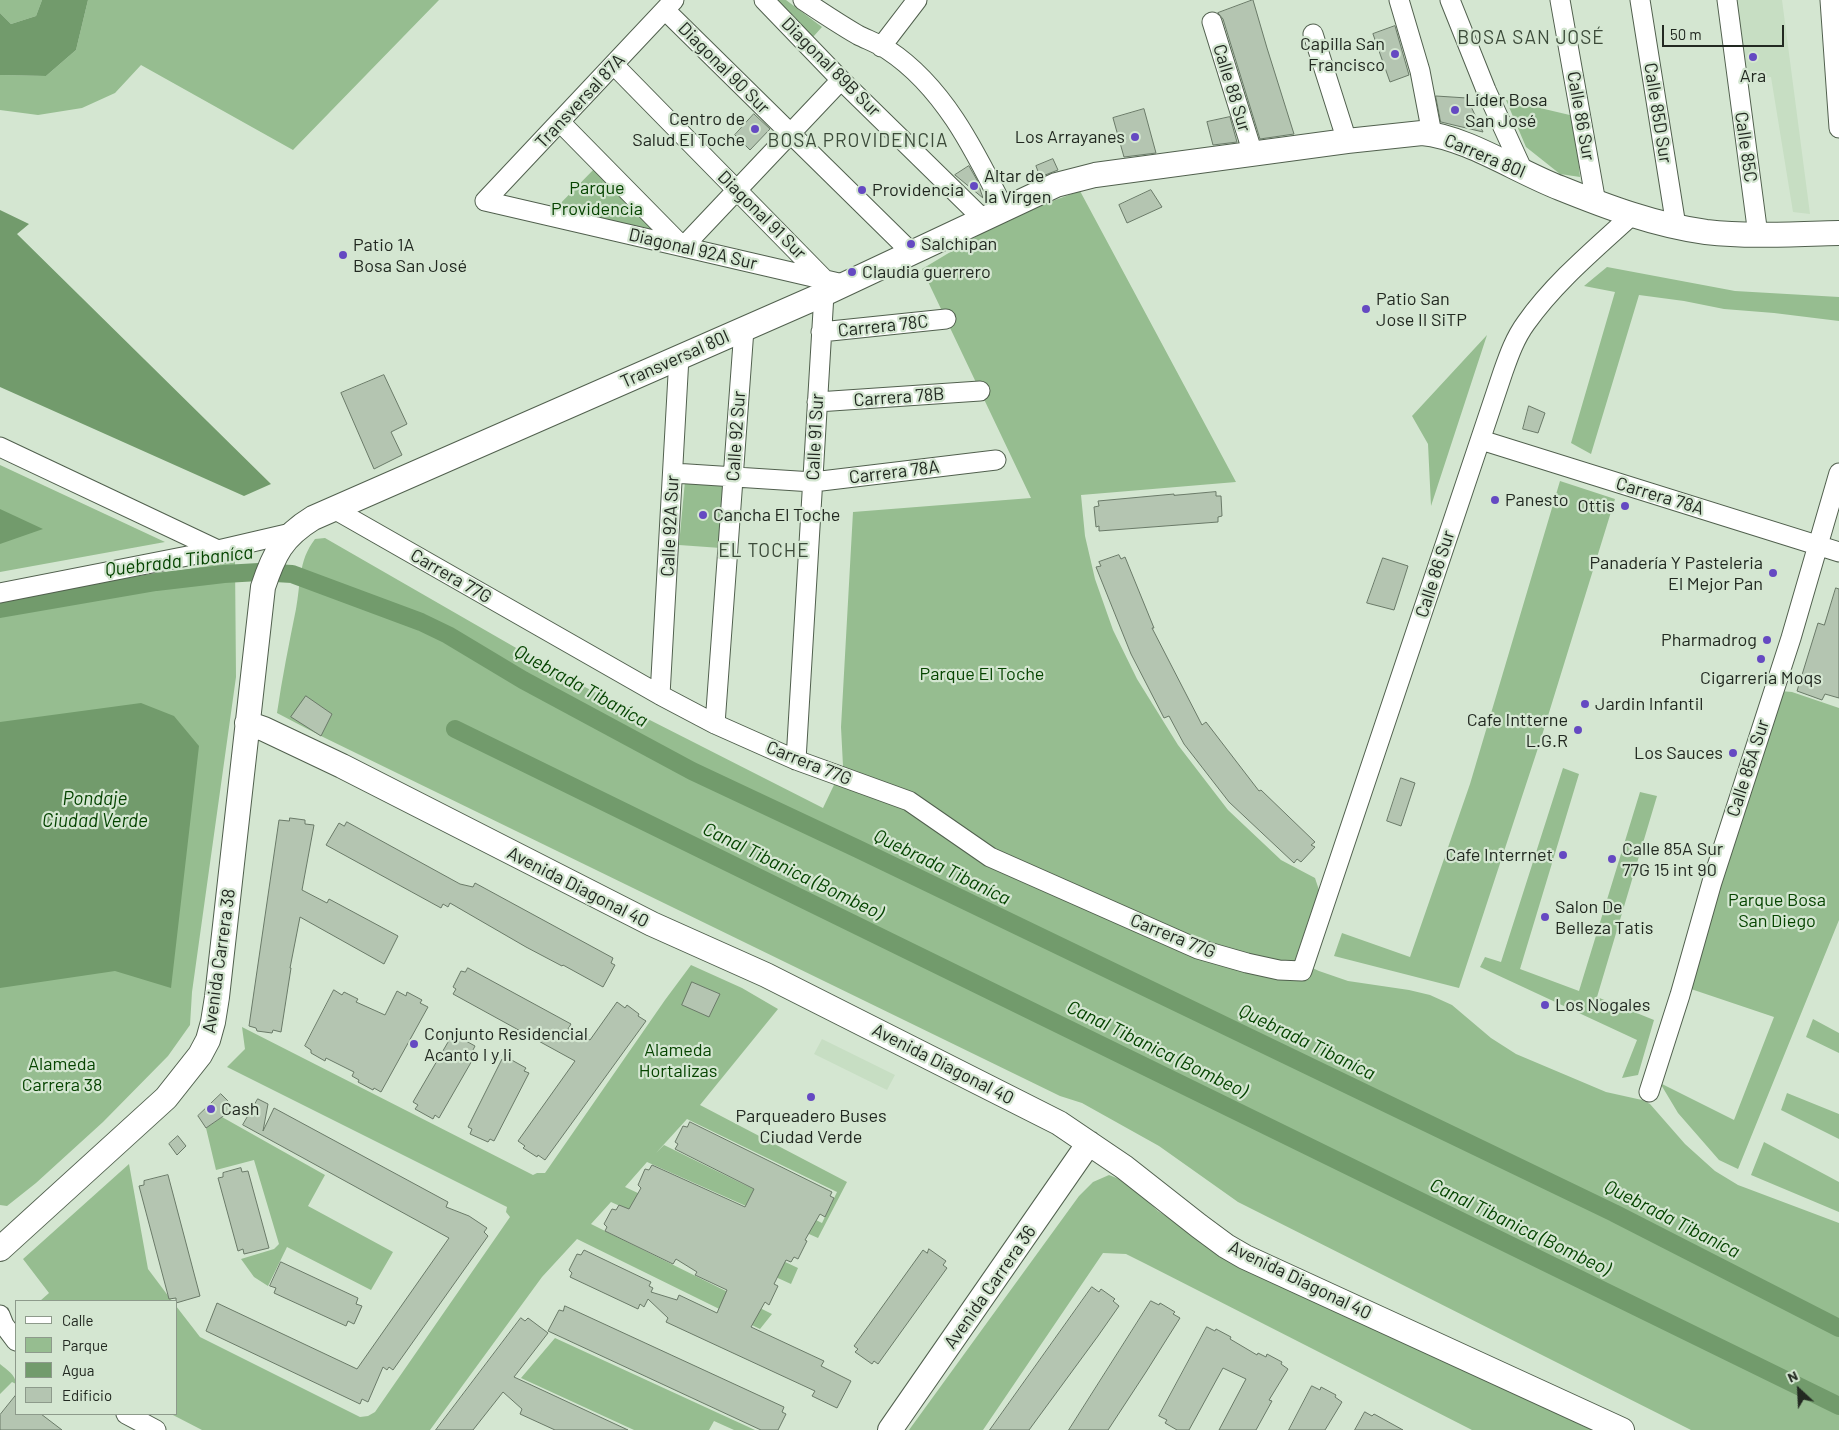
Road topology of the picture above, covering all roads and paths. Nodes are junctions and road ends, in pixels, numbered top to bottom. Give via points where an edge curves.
1 (764, 0) edge
2 (803, 0) edge
3 (917, 0) edge
4 (1399, 0) edge
5 (1450, 0) edge
6 (1560, 0) edge
7 (1640, 0) edge
8 (1727, 0) edge
9 (1830, 0) edge
10 (670, 5) edge
11 (1212, 22) dead end
12 (1313, 34) dead end
13 (882, 47) junction
14 (614, 65) junction
15 (841, 80) junction
16 (560, 122) junction
17 (1839, 128) edge
18 (790, 133) junction
19 (1432, 134) junction
20 (1347, 141) junction
21 (1253, 154) junction
22 (1524, 173) junction
23 (1095, 175) joint
24 (737, 190) junction
25 (484, 201) joint
26 (1596, 202) junction
27 (1004, 209) junction
28 (1632, 215) junction
29 (983, 218) junction
30 (1676, 226) junction
31 (1839, 233) edge
32 (1758, 235) junction
33 (683, 247) junction
34 (911, 252) junction
35 (831, 286) junction
36 (946, 319) dead end
37 (744, 329) junction
38 (821, 332) junction
39 (680, 357) junction
40 (980, 392) dead end
41 (817, 402) junction
42 (1481, 440) junction
43 (0, 447) edge
44 (996, 460) dead end
45 (673, 473) junction
46 (1839, 473) edge
47 (733, 478) junction
48 (813, 482) junction
49 (334, 509) junction
50 (291, 533) junction
51 (1817, 545) junction
52 (218, 550) junction
53 (1839, 552) edge
54 (263, 587) joint
55 (0, 593) edge
56 (660, 695) junction
57 (247, 723) junction
58 (715, 724) junction
59 (796, 760) junction
60 (1302, 971) joint
61 (1649, 1092) dead end
62 (1089, 1143) junction
63 (0, 1249) edge
64 (0, 1315) edge
65 (15, 1340) edge
66 (128, 1415) edge
67 (156, 1430) edge
68 (890, 1430) edge
69 (1622, 1430) edge

1 - 15 street, Diagonal 89B Sur
2 - 13 street
3 - 13 street
4 - 19 street via 1420,71
5 - 22 street
6 - 26 street, Calle 86 Sur
7 - 30 street, Calle 85D Sur
8 - 32 street, Calle 85C
9 - 17 street
10 - 14 street, Transversal 87A
10 - 18 street, Diagonal 90 Sur
11 - 21 street, Calle 88 Sur
12 - 20 street
13 - 27 street via 914,72 939,98 977,155
14 - 16 street, Transversal 87A
14 - 24 street, Diagonal 91 Sur
15 - 18 street
15 - 29 street, Diagonal 89B Sur
16 - 25 street, Transversal 87A
16 - 33 street
18 - 24 street
18 - 34 street, Diagonal 90 Sur
19 - 20 main road, Carrera 80I
19 - 22 main road, Carrera 80I via 1463,144
20 - 21 main road, Carrera 80I
21 - 23 main road, Carrera 80I
22 - 26 main road, Carrera 80I
23 - 27 main road, Transversal 80I via 1056,185
24 - 33 street
24 - 35 street, Diagonal 91 Sur
25 - 33 street, Diagonal 92A Sur
26 - 28 main road, Carrera 80I
27 - 29 main road, Transversal 80I
28 - 30 main road, Carrera 80I
28 - 42 street, Calle 86 Sur via 1565,277 1525,324 1514,342
29 - 34 main road, Transversal 80I
30 - 32 main road, Carrera 80I via 1705,232
31 - 32 main road, Carrera 80I
33 - 35 street, Diagonal 92A Sur
34 - 35 main road, Transversal 80I
35 - 37 main road, Transversal 80I
35 - 38 street, Calle 91 Sur
36 - 38 street, Carrera 78C
37 - 39 main road, Transversal 80I
37 - 47 street, Calle 92 Sur
38 - 41 street, Calle 91 Sur
39 - 45 street, Calle 92A Sur
39 - 49 main road, Transversal 80I
40 - 41 street, Carrera 78B
41 - 48 street, Calle 91 Sur
42 - 51 street, Carrera 78A
42 - 60 street, Calle 86 Sur
43 - 52 street
44 - 48 street, Carrera 78A
45 - 47 street, Carrera 78A
45 - 56 street, Calle 92A Sur
46 - 51 street, Calle 85A Sur
47 - 48 street, Carrera 78A
47 - 58 street, Calle 92 Sur
48 - 59 street, Calle 91 Sur
49 - 50 main road, Transversal 80I
49 - 56 street, Carrera 77G
50 - 52 street
50 - 54 main road, Transversal 80I via 271,563
51 - 53 street, Carrera 78A
51 - 61 street, Calle 85A Sur
52 - 55 street
54 - 57 main road, Avenida Carrera 38
56 - 58 street, Carrera 77G
57 - 62 main road, Avenida Diagonal 40 via 342,766 652,924 766,975 1059,1123
57 - 63 main road, Avenida Carrera 38 via 217,997 208,1040 200,1056 166,1098
58 - 59 street, Carrera 77G
59 - 60 street, Carrera 77G via 909,801 990,857 1198,950 1279,970
62 - 68 main road, Avenida Carrera 36
62 - 69 main road, Avenida Diagonal 40 via 1245,1257
64 - 65 street
66 - 67 street

